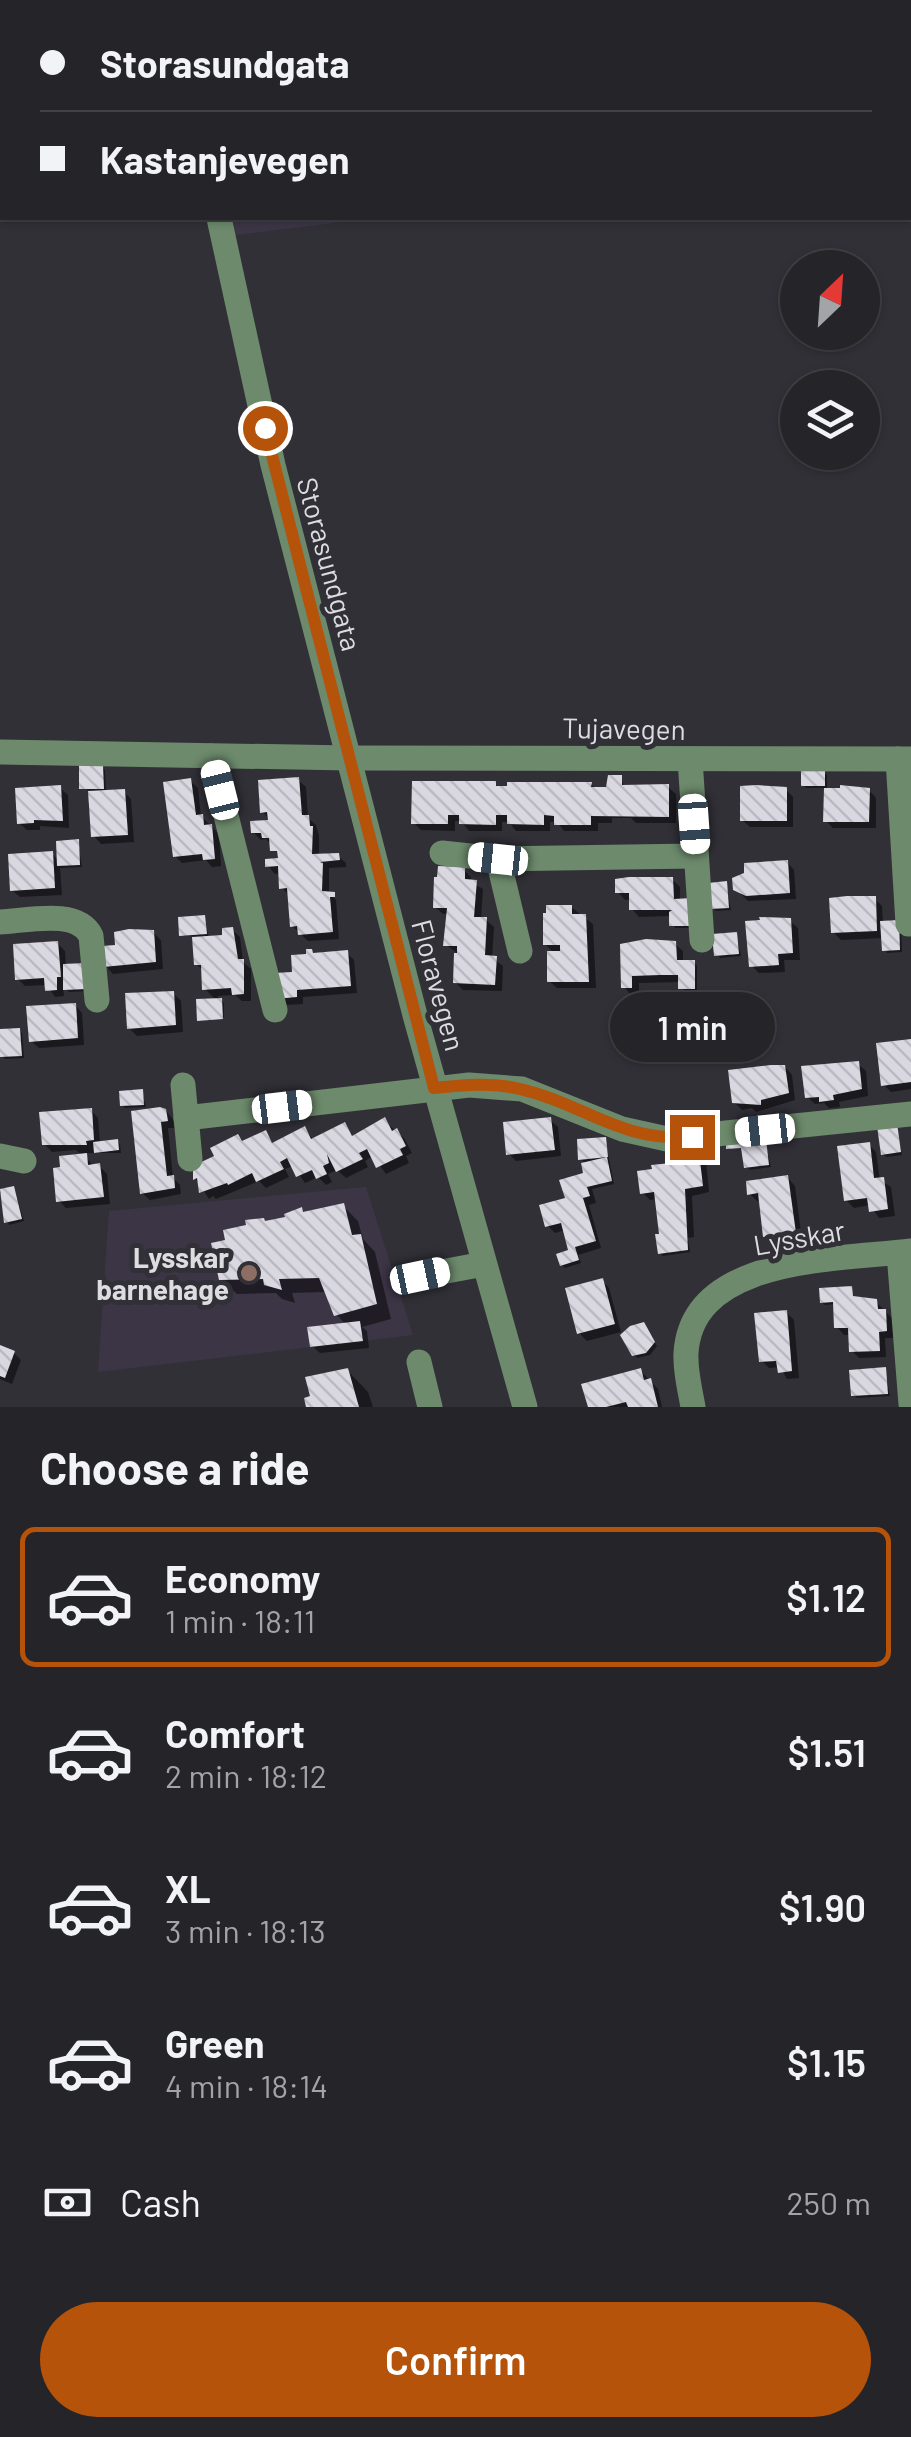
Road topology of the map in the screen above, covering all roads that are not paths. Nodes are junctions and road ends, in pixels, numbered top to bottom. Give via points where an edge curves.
1 (219, 220) edge
2 (0, 752) edge
3 (348, 754) junction
4 (211, 756) junction
5 (690, 759) junction
6 (904, 759) edge
7 (442, 853) dead end
8 (696, 856) junction
9 (498, 859) junction
10 (0, 922) edge
11 (908, 924) dead end
12 (702, 940) dead end
13 (520, 952) dead end
14 (97, 1000) dead end
15 (276, 1010) dead end
16 (183, 1085) dead end
17 (434, 1088) junction
18 (911, 1114) edge
19 (186, 1118) junction
20 (190, 1159) dead end
21 (905, 1252) edge
22 (484, 1264) junction
23 (420, 1276) dead end
24 (419, 1362) dead end
25 (911, 1404) edge
26 (430, 1407) edge
27 (524, 1407) edge
28 (693, 1407) edge

1 - 3 street, Storasundgata via 273,465
2 - 4 street, Tujavegen
3 - 4 street, Tujavegen
3 - 5 street, Tujavegen
3 - 17 street, Floravegen
4 - 15 street
5 - 6 street, Tujavegen
5 - 8 street
6 - 11 street, Tujavegen
7 - 9 street
8 - 9 street
8 - 12 street
9 - 13 street
10 - 14 street via 86,916
16 - 19 street
17 - 18 street via 522,1089 666,1139
17 - 19 street
17 - 22 street, Floravegen
19 - 20 street
21 - 25 street, Lysskar
21 - 28 street, Lysskar via 768,1270 726,1286 692,1327 686,1352
22 - 23 street
22 - 27 street, Floravegen
24 - 26 street

